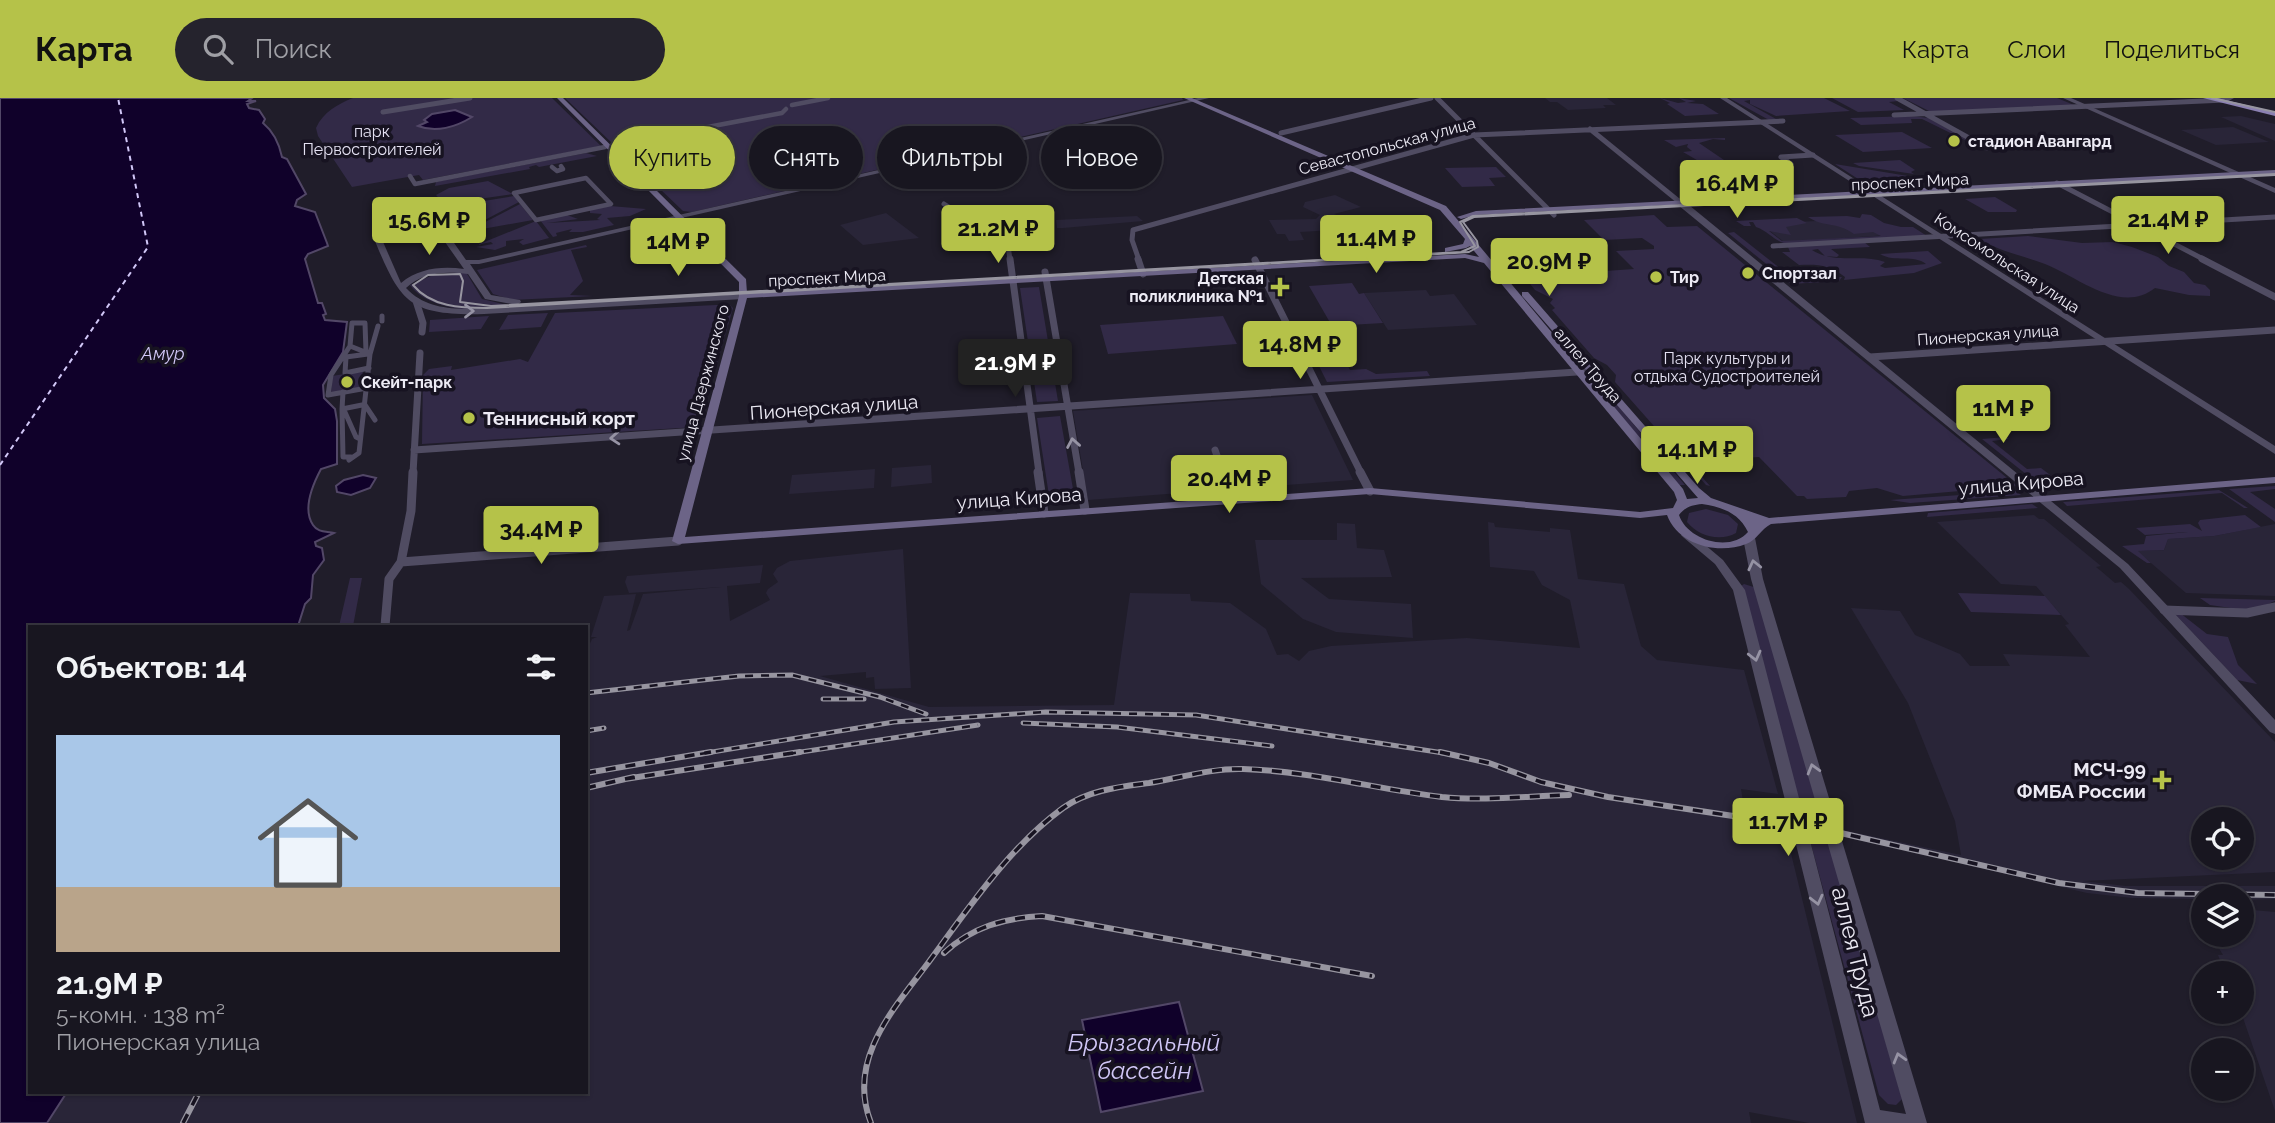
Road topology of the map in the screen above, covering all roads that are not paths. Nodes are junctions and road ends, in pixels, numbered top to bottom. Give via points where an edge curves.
1 (470, 98) edge
2 (560, 98) edge
3 (828, 98) edge
4 (1431, 98) edge
5 (1437, 98) edge
6 (1723, 98) edge
7 (1897, 98) edge
8 (2066, 98) edge
9 (2207, 98) edge
10 (1197, 99) edge
11 (2224, 99) edge
12 (792, 105) dead end
13 (2086, 107) junction
14 (406, 108) dead end
15 (786, 109) dead end
16 (2275, 112) edge
17 (1924, 114) junction
18 (1894, 115) dead end
19 (1783, 121) dead end
20 (1760, 122) junction
21 (713, 126) edge
22 (1590, 129) junction
23 (1281, 133) junction
24 (1474, 135) junction
25 (605, 147) dead end
26 (1987, 148) dead end
27 (1813, 155) junction
28 (1791, 164) dead end
29 (561, 166) dead end
30 (552, 167) dead end
31 (1356, 168) junction
32 (2237, 174) junction
33 (2275, 175) edge
34 (410, 176) dead end
35 (2247, 179) junction
36 (2057, 183) junction
37 (2067, 188) junction
38 (2275, 191) edge
39 (1876, 195) junction
40 (611, 204) joint
41 (944, 204) dead end
42 (1684, 205) junction
43 (1453, 206) junction
44 (1552, 212) junction
45 (1476, 214) junction
46 (681, 217) junction
47 (1461, 217) junction
48 (2275, 217) edge
49 (2137, 225) junction
50 (1463, 227) junction
51 (1940, 237) junction
52 (1469, 239) junction
53 (1773, 246) dead end
54 (1481, 247) junction
55 (1465, 256) junction
56 (1488, 261) junction
57 (1257, 264) junction
58 (468, 267) junction
59 (1142, 270) junction
60 (1045, 276) junction
61 (1013, 278) junction
62 (403, 291) junction
63 (743, 293) junction
64 (2275, 297) edge
65 (415, 300) junction
66 (1521, 301) junction
67 (1532, 301) junction
68 (380, 321) dead end
69 (365, 327) junction
70 (2275, 330) edge
71 (422, 332) dead end
72 (352, 337) junction
73 (2104, 342) junction
74 (350, 346) junction
75 (368, 353) junction
76 (420, 353) dead end
77 (346, 357) junction
78 (1870, 357) junction
79 (369, 368) junction
80 (1592, 371) junction
81 (1580, 372) junction
82 (367, 388) junction
83 (1320, 390) junction
84 (343, 392) junction
85 (328, 395) junction
86 (364, 405) junction
87 (1067, 407) junction
88 (343, 408) junction
89 (1030, 410) junction
90 (375, 420) dead end
91 (707, 431) junction
92 (360, 439) junction
93 (414, 450) junction
94 (1215, 450) dead end
95 (2275, 452) edge
96 (2275, 480) edge
97 (1370, 491) junction
98 (1232, 499) junction
99 (2044, 499) junction
100 (1718, 504) junction
101 (1677, 508) junction
102 (1085, 510) junction
103 (1738, 512) junction
104 (1044, 513) junction
105 (1640, 516) junction
106 (1769, 521) junction
107 (1684, 532) junction
108 (1751, 535) junction
109 (678, 541) junction
110 (401, 562) junction
111 (2275, 607) edge
112 (2164, 610) junction
113 (385, 625) edge
114 (2274, 728) edge
115 (1873, 1120) edge
116 (1906, 1123) edge
117 (1918, 1123) edge

1 - 14 street
2 - 46 main road, улица Дзержинского
3 - 12 street
4 - 23 street
5 - 24 street
6 - 20 street, Комсомольская улица
7 - 17 street
8 - 13 street
9 - 11 highway
10 - 23 main road, аллея Труда
10 - 31 main road, аллея Труда
10 - 46 street
11 - 13 street
11 - 16 highway
13 - 17 street
13 - 32 street
15 - 21 street
17 - 18 street
17 - 26 street
19 - 20 street, Севастопольская улица
20 - 22 street, Севастопольская улица
20 - 27 street, Комсомольская улица
22 - 24 street, Севастопольская улица
22 - 42 street
23 - 31 main road, аллея Труда
24 - 31 street, Севастопольская улица
24 - 44 street
25 - 34 street via 415,184
27 - 28 street via 1781,157
27 - 39 street, Комсомольская улица
29 - 30 street via 562,170
31 - 43 main road, аллея Труда
31 - 50 main road, аллея Труда via 1440,206
31 - 59 street, Севастопольская улица via 1133,230
32 - 33 main road, проспект Мира
32 - 35 street
32 - 36 main road, проспект Мира
33 - 35 main road, проспект Мира
35 - 37 main road, проспект Мира
35 - 38 street
36 - 37 street
36 - 39 main road, проспект Мира
37 - 39 main road, проспект Мира
37 - 49 street
39 - 42 main road, проспект Мира
39 - 51 street, Комсомольская улица
40 - 40 street via 536,220 514,193 586,178
41 - 61 street via 1008,245
42 - 44 main road, проспект Мира
42 - 78 street
43 - 45 main road, проспект Мира
43 - 47 main road, аллея Труда
44 - 45 main road, проспект Мира
44 - 50 main road, проспект Мира via 1474,219
45 - 47 main road, проспект Мира
46 - 58 street
46 - 63 main road, улица Дзержинского via 740,276
47 - 50 main road, аллея Труда
48 - 49 street
49 - 51 street
49 - 64 street
50 - 52 main road, аллея Труда
50 - 54 main road, аллея Труда
51 - 53 street
51 - 73 street, Комсомольская улица
52 - 54 main road, аллея Труда
52 - 57 main road, проспект Мира via 1456,249
54 - 55 main road, проспект Мира
54 - 56 main road, аллея Труда
54 - 67 main road, аллея Труда
55 - 56 main road, проспект Мира
55 - 57 main road, проспект Мира
56 - 66 main road, аллея Труда
57 - 59 main road, проспект Мира
57 - 83 street
58 - 62 street via 430,272 406,283
58 - 62 street, проспект Мира via 435,222 376,234
58 - 63 street, проспект Мира via 488,297 505,302
59 - 60 main road, проспект Мира
60 - 61 main road, проспект Мира
60 - 87 street
61 - 63 main road, проспект Мира
61 - 89 street
62 - 65 street, проспект Мира
65 -> 63 street, проспект Мира via 438,309 468,312
63 - 91 main road, улица Дзержинского
65 - 71 street
66 - 67 main road
66 - 81 main road, аллея Труда
67 - 80 main road, аллея Труда
68 - 75 street
69 - 72 street
69 - 72 street via 365,323 352,323
69 - 75 street
70 - 73 street, Пионерская улица
72 - 74 street
73 - 78 street, Пионерская улица
73 - 95 street, Комсомольская улица
74 - 75 street
74 - 77 street
75 - 77 street
75 - 79 street
76 - 93 street
77 - 79 street via 345,373
77 - 85 street via 330,376
78 - 99 street
79 - 82 street
80 - 81 street, Пионерская улица
80 - 100 main road, аллея Труда via 1695,490
81 - 83 street, Пионерская улица
81 - 101 main road, аллея Труда via 1679,491 1682,500
82 - 84 street
82 - 86 street
83 - 87 street, Пионерская улица
83 - 97 street
84 - 85 street
84 - 88 street
85 - 88 street
86 - 88 street
86 - 90 street
86 - 92 street
87 - 89 street, Пионерская улица
102 -> 87 street
88 - 92 street
88 - 92 street via 343,457 350,459 359,453
89 - 91 street, Пионерская улица
89 - 104 street
91 -> 93 street, Пионерская улица
91 - 109 main road, улица Дзержинского
93 - 110 street via 411,511
94 - 98 street
96 - 99 main road, улица Кирова
97 - 98 main road, улица Кирова
97 - 105 main road, улица Кирова
98 - 102 main road, улица Кирова
99 - 106 main road, улица Кирова
99 - 112 street via 2123,566
100 - 101 main road, улица Кирова via 1697,502
100 - 103 main road, улица Кирова
101 - 105 main road, улица Кирова
101 - 107 main road, аллея Труда via 1674,522
102 - 104 main road, улица Кирова
103 - 106 main road, улица Кирова
103 - 108 main road via 1751,523
104 - 109 main road, улица Кирова
105 - 107 main road, улица Кирова
106 - 108 main road, улица Кирова
107 - 108 main road, улица Кирова via 1721,545 1741,543
107 -> 115 street, аллея Труда via 1719,562 1739,590
117 -> 108 street, аллея Труда via 1757,579
109 - 110 street, улица Кирова
110 - 113 street via 389,579
111 - 112 street via 2248,613
112 - 114 street
115 - 116 street, аллея Труда

